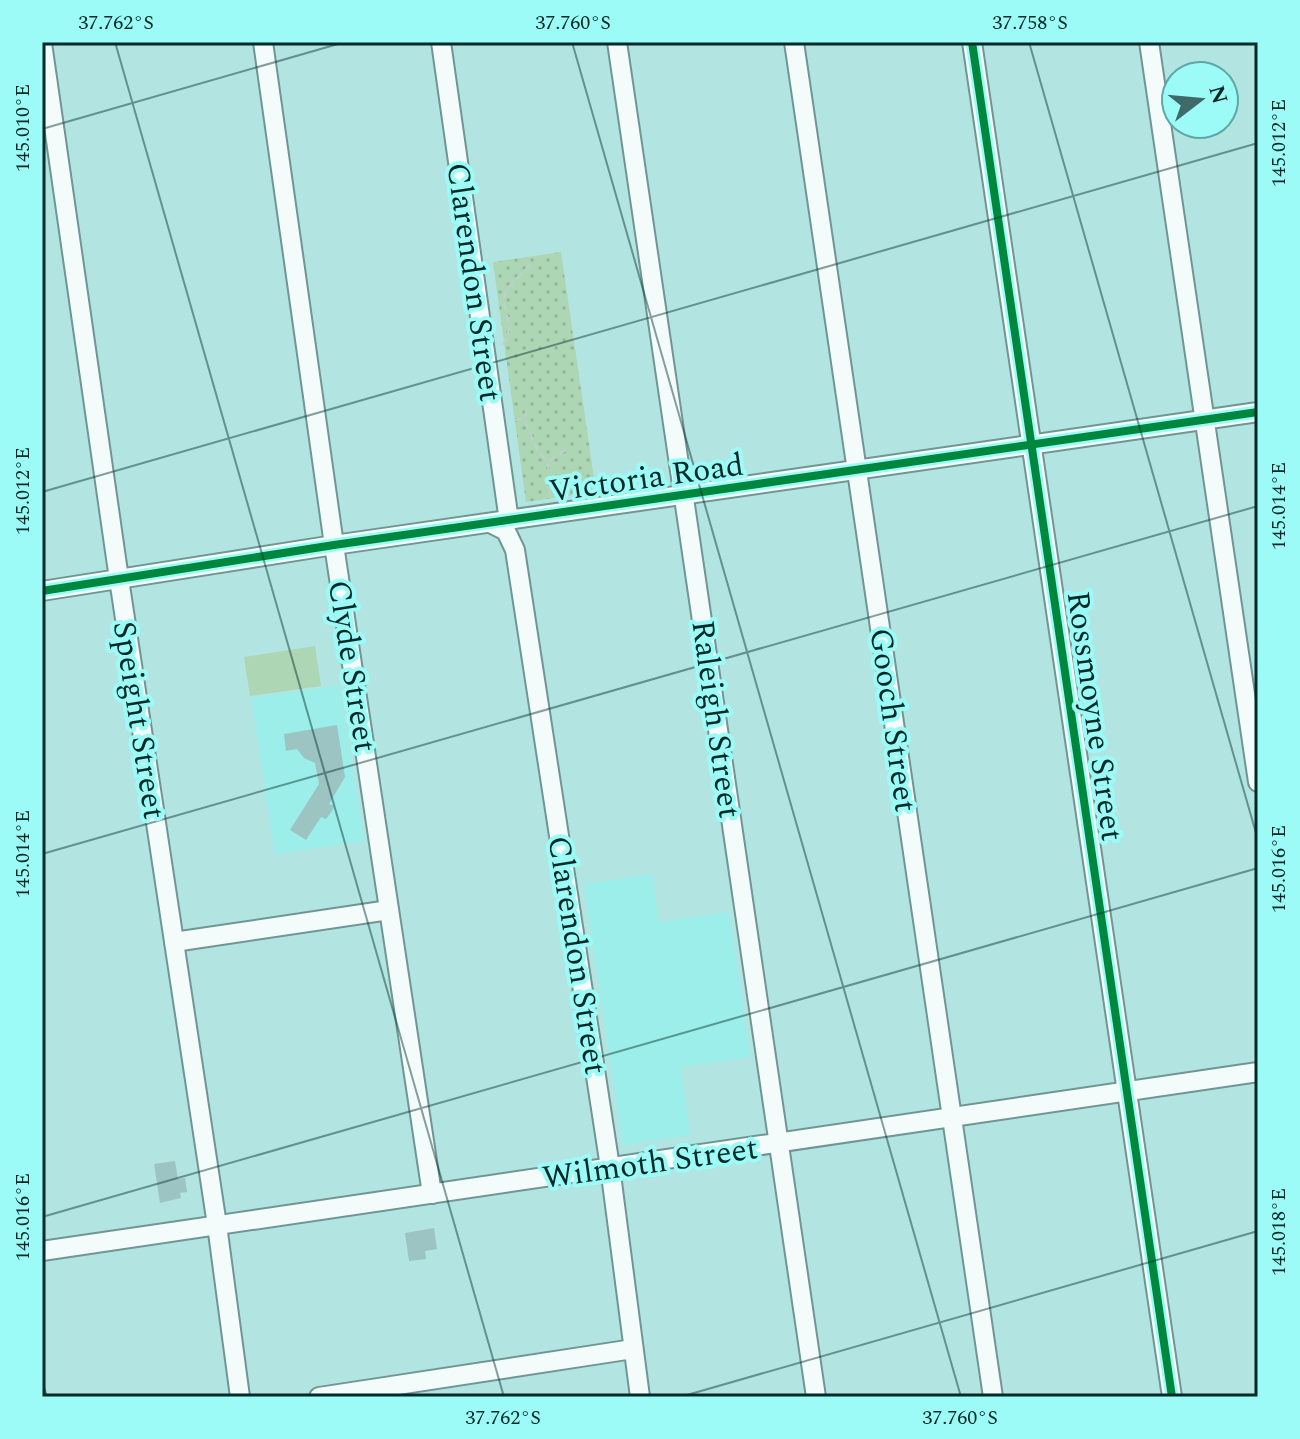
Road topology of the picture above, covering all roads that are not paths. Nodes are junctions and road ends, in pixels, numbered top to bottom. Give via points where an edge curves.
1 (263, 42) edge
2 (441, 42) edge
3 (617, 42) edge
4 (794, 42) edge
5 (972, 42) edge
6 (1149, 42) edge
7 (42, 43) edge
8 (1258, 412) edge
9 (1205, 419) junction
10 (1032, 445) junction
11 (857, 470) junction
12 (685, 496) junction
13 (501, 523) junction
14 (334, 545) junction
15 (119, 579) junction
16 (42, 591) edge
17 (1258, 782) edge
18 (389, 910) junction
19 (174, 942) junction
20 (1258, 1072) edge
21 (1127, 1091) junction
22 (952, 1117) junction
23 (778, 1144) junction
24 (610, 1167) junction
25 (432, 1194) junction
26 (217, 1225) junction
27 (42, 1251) edge
28 (633, 1349) junction
29 (240, 1397) edge
30 (319, 1397) edge
31 (640, 1397) edge
32 (816, 1397) edge
33 (993, 1397) edge
34 (1172, 1397) edge

1 - 14 street, Clyde Street
2 - 13 street, Clarendon Street
3 - 12 street, Raleigh Street
4 - 11 street, Gooch Street
5 - 10 street, Rossmoyne Street
6 - 9 street
7 - 15 street, Speight Street
8 - 9 street, Victoria Road
9 - 10 street, Victoria Road
9 - 17 street
10 - 11 street, Victoria Road
10 - 21 street, Rossmoyne Street
11 - 12 street, Victoria Road
11 - 22 street, Gooch Street
12 - 13 street, Victoria Road
12 - 23 street, Raleigh Street
13 - 14 street, Victoria Road
13 - 24 street, Clarendon Street via 515,550
14 - 15 street, Victoria Road
14 - 18 street, Clyde Street
15 - 16 street, Victoria Road
15 - 19 street, Speight Street
18 - 19 street
18 - 25 street, Clyde Street
19 - 26 street, Speight Street
20 - 21 street, Wilmoth Street
21 - 22 street, Wilmoth Street
21 - 34 street, Rossmoyne Street
22 - 23 street, Wilmoth Street
22 - 33 street, Gooch Street
23 - 24 street, Wilmoth Street
23 - 32 street, Raleigh Street
24 - 25 street, Wilmoth Street
24 - 28 street, Clarendon Street
25 - 26 street, Wilmoth Street
26 - 27 street, Wilmoth Street
26 - 29 street, Speight Street
28 - 30 street
28 - 31 street, Clarendon Street

